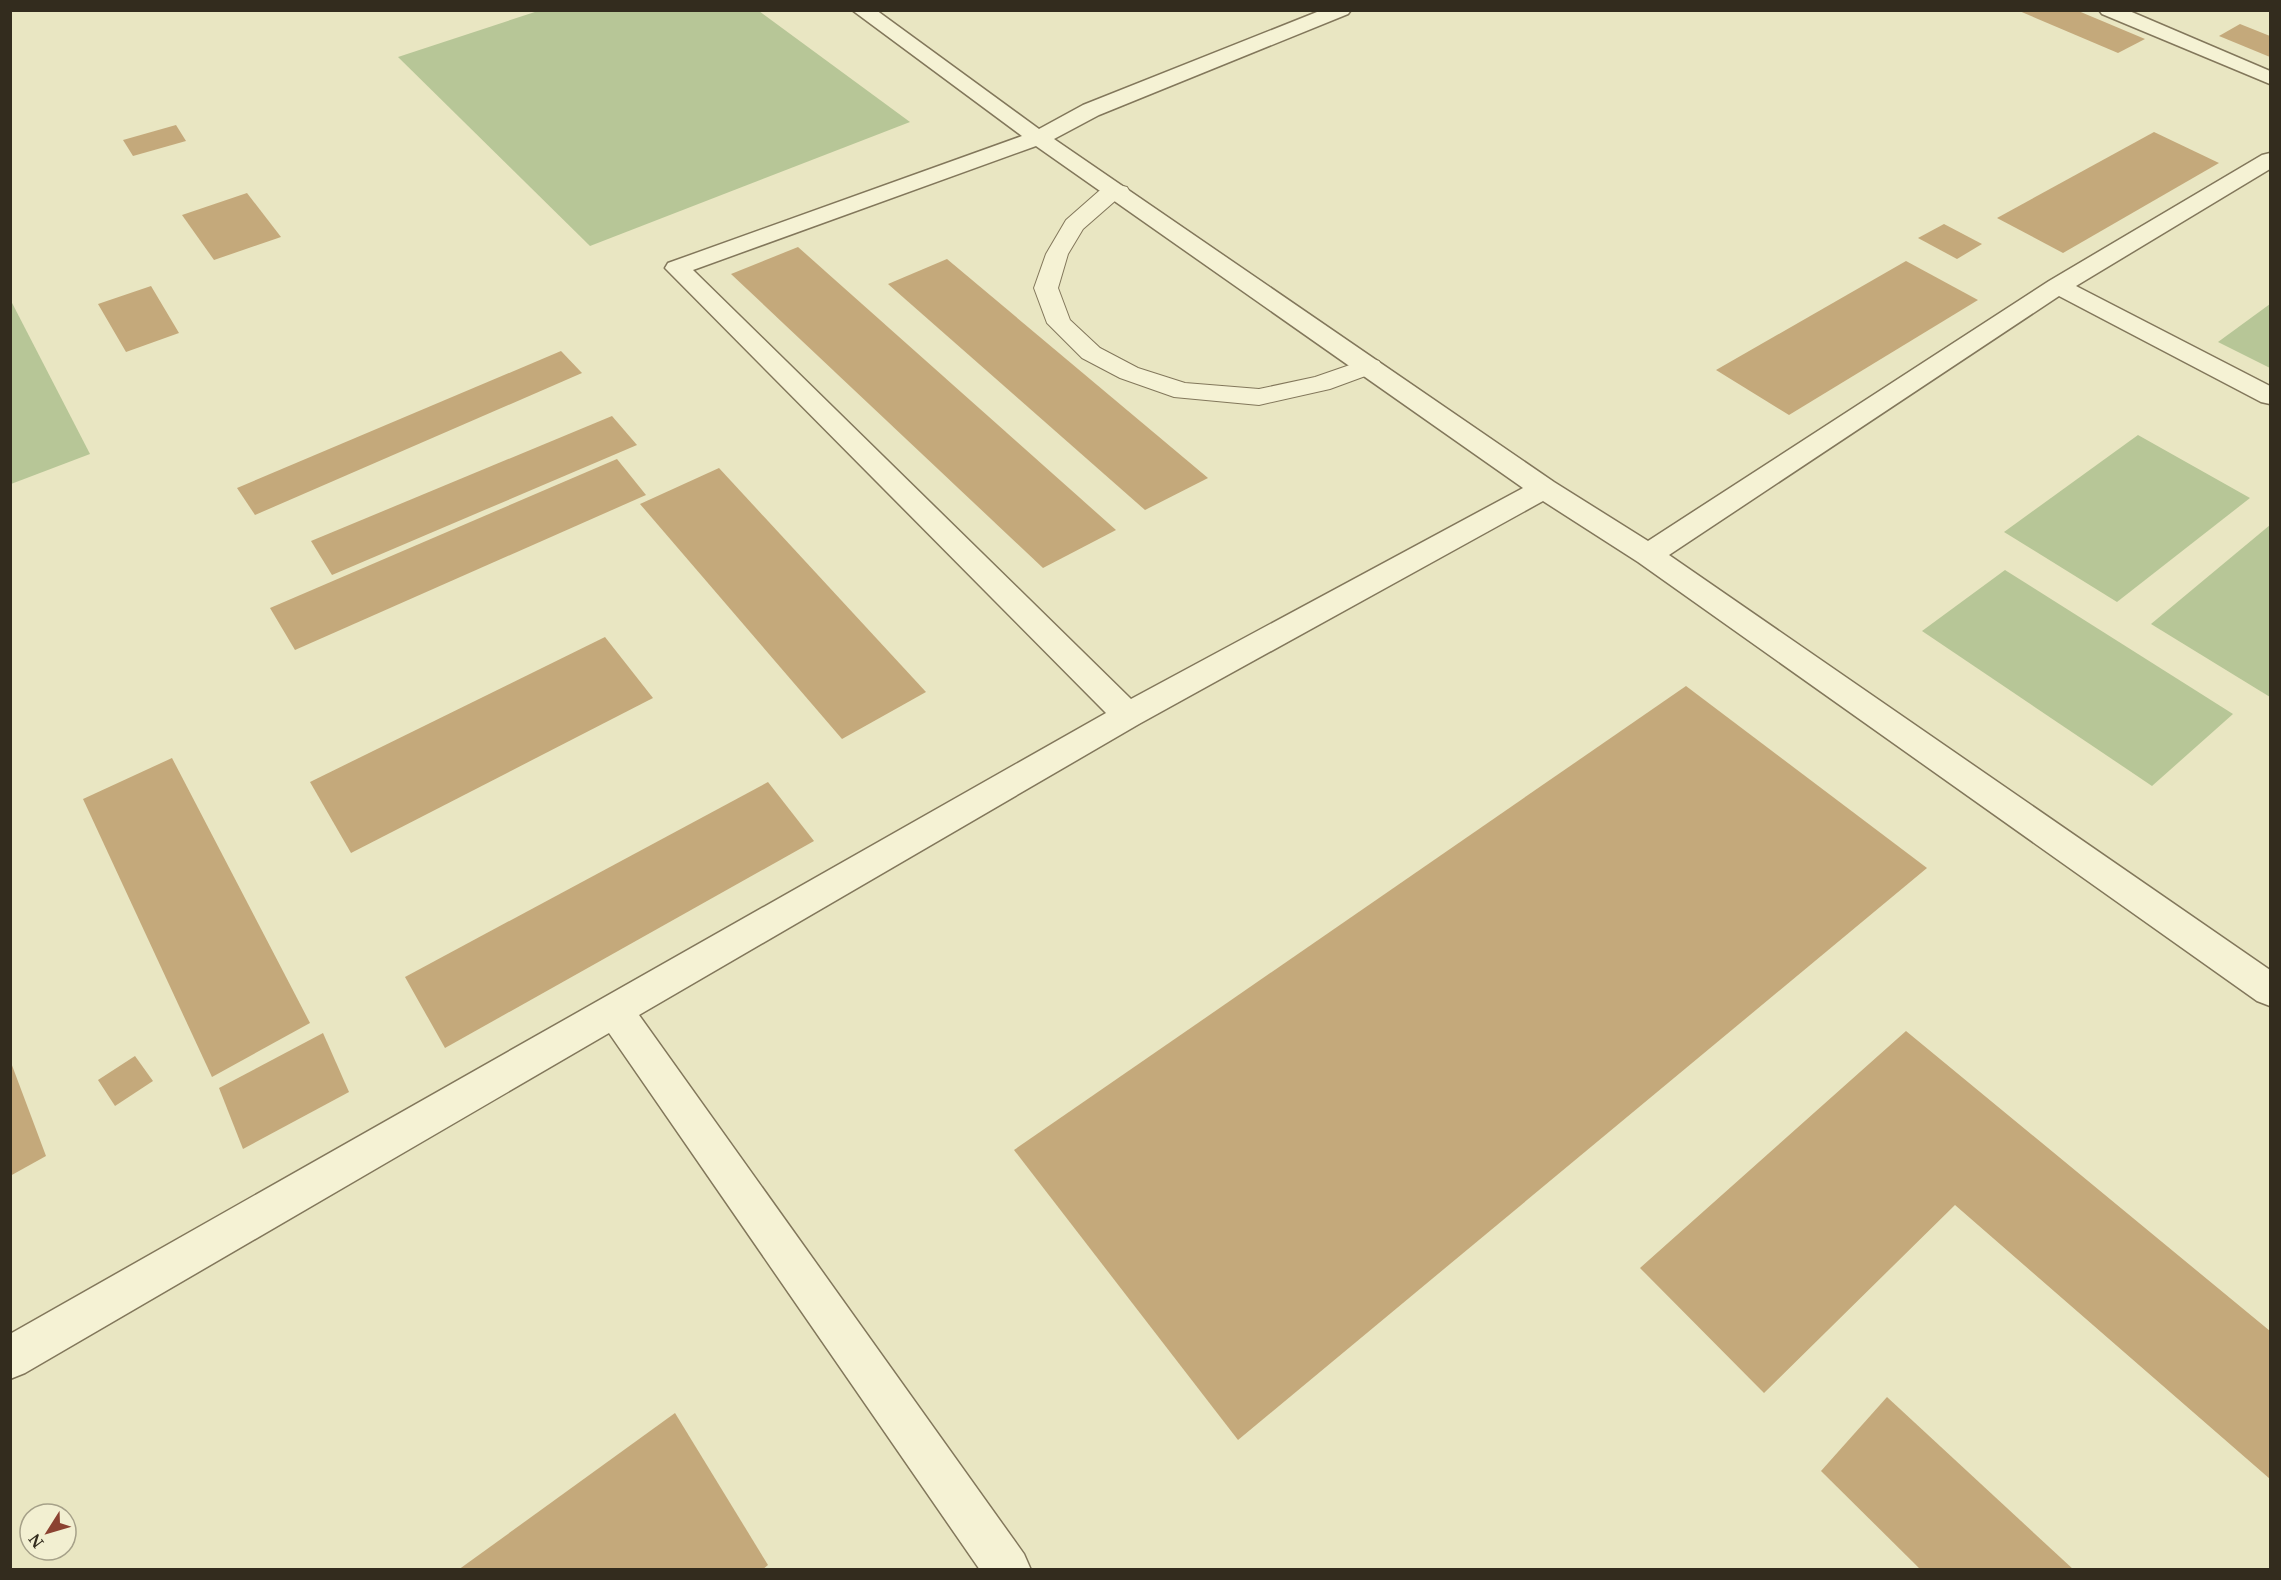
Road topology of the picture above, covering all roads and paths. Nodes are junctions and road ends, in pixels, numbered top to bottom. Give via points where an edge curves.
1 (862, 10) edge
2 (1341, 10) edge
3 (2109, 10) edge
4 (2271, 78) edge
5 (1038, 138) junction
6 (2271, 160) edge
7 (1119, 192) junction
8 (2058, 286) junction
9 (1370, 366) junction
10 (2271, 396) edge
11 (1544, 489) junction
12 (1648, 555) junction
13 (1128, 715) junction
14 (2271, 990) edge
15 (614, 1010) junction
16 (10, 1358) edge
17 (1008, 1569) edge

1 - 5 street
2 - 5 street via 1091,110
3 - 4 street
5 - 7 street
5 - 13 street via 677,268
6 - 8 street
7 - 9 street
7 - 9 lane via 1107,196 1074,225 1057,254 1047,288 1059,323 1091,354 1129,373 1183,391 1259,397 1321,383
8 - 10 street
8 - 12 street
9 - 11 street
11 - 12 street
11 - 13 street
12 - 14 street
13 - 15 street
15 - 16 street
15 - 17 street

